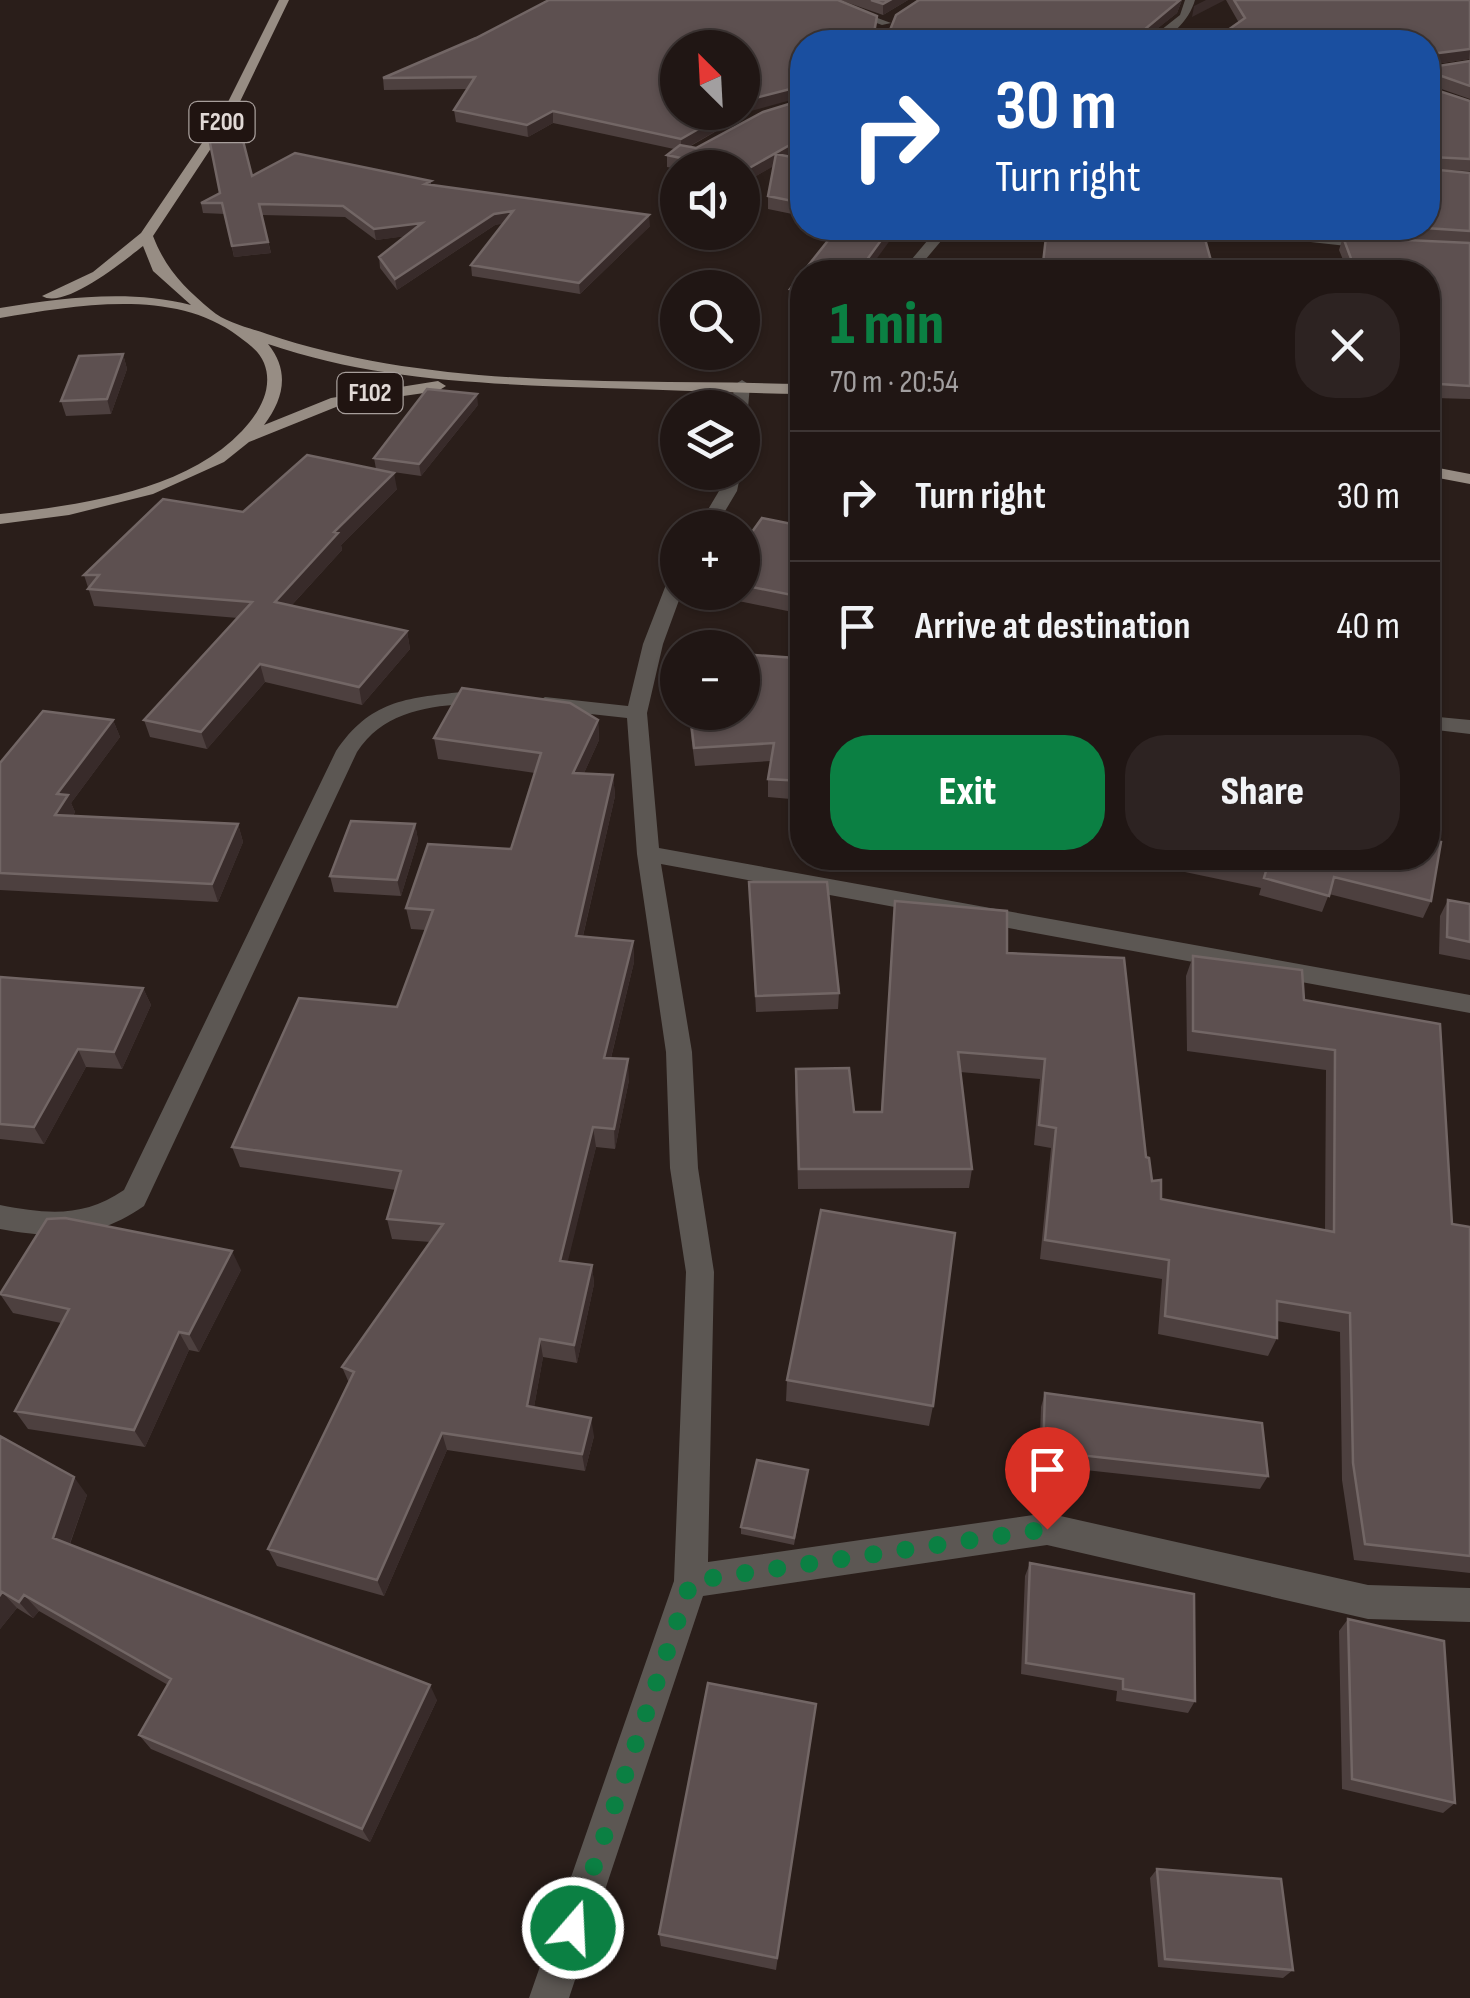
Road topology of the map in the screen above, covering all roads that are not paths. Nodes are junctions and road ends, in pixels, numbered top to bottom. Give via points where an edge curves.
1 (284, 0) edge
2 (819, 0) edge
3 (1190, 0) edge
4 (900, 12) edge
5 (886, 22) junction
6 (885, 30) edge
7 (1166, 30) edge
8 (146, 236) junction
9 (936, 240) edge
10 (1336, 240) edge
11 (1385, 245) edge
12 (918, 260) edge
13 (0, 312) edge
14 (216, 317) junction
15 (246, 332) junction
16 (508, 380) junction
17 (742, 385) junction
18 (790, 388) edge
19 (742, 390) edge
20 (241, 440) junction
21 (1440, 473) edge
22 (1470, 478) edge
23 (62, 514) junction
24 (0, 519) edge
25 (0, 533) edge
26 (666, 610) edge
27 (637, 713) junction
28 (1440, 724) edge
29 (1470, 726) edge
30 (648, 854) junction
31 (1470, 1004) edge
32 (0, 1217) edge
33 (691, 1581) junction
34 (1470, 1605) edge
35 (549, 1998) edge

1 - 8 main road, F200 via 229,112
2 - 5 street
3 - 7 street via 1185,16
4 - 5 street
5 - 6 street
8 - 13 main road, F200 via 87,281
8 - 14 main road via 169,282
9 - 12 street
10 - 11 street
13 - 14 main road via 115,301
14 - 15 main road
15 - 16 main road, F102 via 360,366
15 - 20 main road via 269,354 276,380 268,410
16 - 17 main road, F102
16 - 20 main road, F102 via 365,394
17 - 18 main road, F102
17 - 19 street
20 - 23 main road via 149,490
21 - 22 main road
23 - 24 main road
23 - 25 main road
26 - 27 street
27 - 30 street
27 - 32 street via 466,695 364,726 134,1198 108,1218 79,1226
28 - 29 street
30 - 31 street
30 - 33 street via 679,1052 684,1168 700,1272
33 - 34 street via 1047,1529 1368,1602
33 - 35 street

